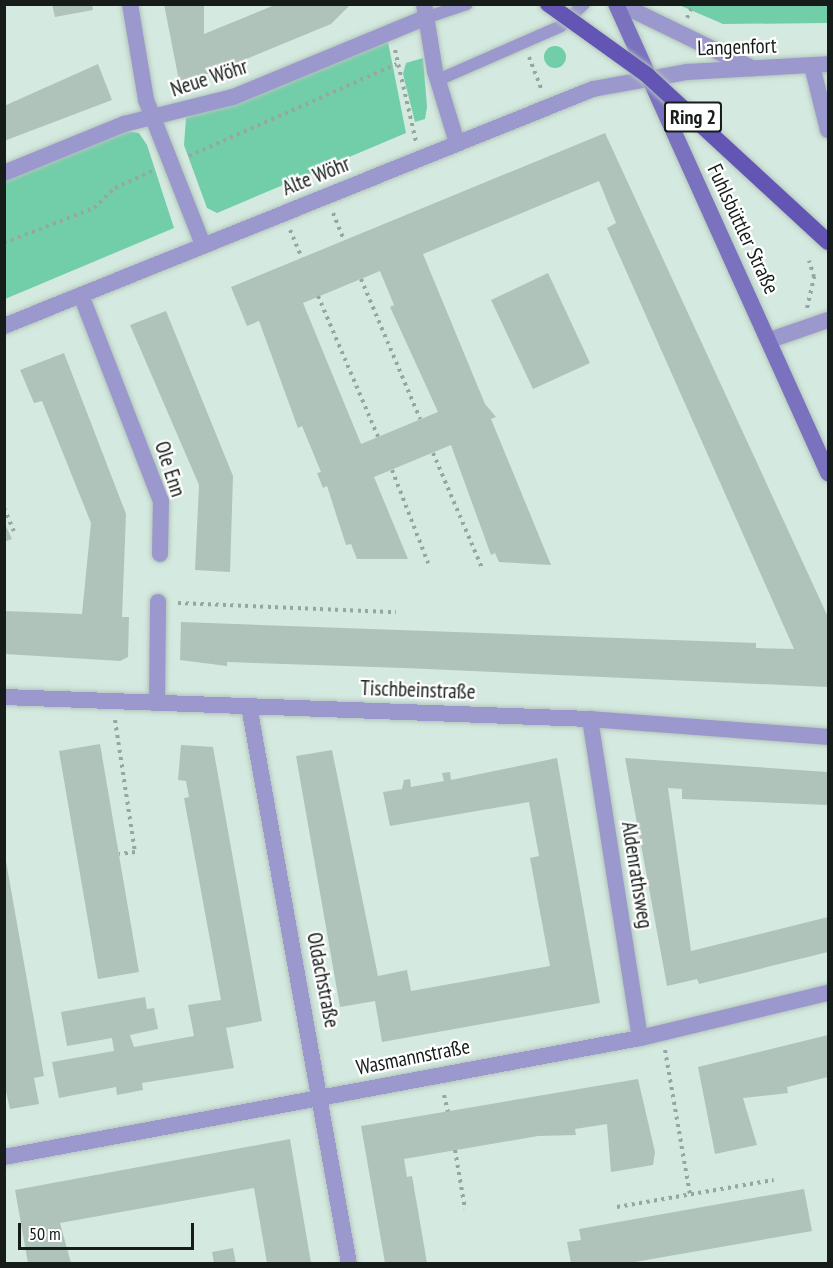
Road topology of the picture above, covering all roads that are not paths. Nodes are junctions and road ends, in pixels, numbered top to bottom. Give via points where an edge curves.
1 (130, 4) edge
2 (467, 4) edge
3 (548, 4) edge
4 (584, 4) edge
5 (618, 4) edge
6 (424, 11) edge
7 (820, 65) edge
8 (756, 70) junction
9 (648, 77) junction
10 (438, 80) junction
11 (152, 117) junction
12 (828, 130) edge
13 (458, 143) junction
14 (4, 173) edge
15 (828, 242) edge
16 (203, 246) junction
17 (81, 295) junction
18 (828, 320) edge
19 (4, 326) edge
20 (770, 340) junction
21 (828, 473) edge
22 (160, 554) dead end
23 (158, 602) road end
24 (4, 697) edge
25 (157, 703) junction
26 (249, 706) junction
27 (590, 719) junction
28 (828, 737) edge
29 (828, 993) edge
30 (640, 1038) junction
31 (321, 1097) junction
32 (4, 1157) edge
33 (349, 1263) edge

1 - 11 street
2 - 6 lane
3 - 15 main road, Ring 2, bridge via 647,75
4 - 10 lane via 561,26
5 - 8 street
5 - 9 main road, Fuhlsbüttler Straße
6 - 10 street
6 - 11 street, Neue Wöhr via 392,29 233,97
7 - 8 street, Langenfort
7 - 12 street
8 - 9 street, Langenfort
9 - 13 street, Alte Wöhr via 548,106
9 - 20 main road, Fuhlsbüttler Straße
10 - 13 street
11 - 14 street, Neue Wöhr
11 - 16 street
13 - 16 street, Alte Wöhr
16 - 17 street, Alte Wöhr
17 - 19 street, Alte Wöhr
17 - 22 street, Ole Enn via 161,501
18 - 20 street
20 - 21 main road, Fuhlsbüttler Straße
23 - 25 street
24 - 25 street, Tischbeinstraße
25 - 26 street, Tischbeinstraße
26 - 27 street, Tischbeinstraße
26 - 31 street, Oldachstraße
27 - 28 street, Tischbeinstraße
27 - 30 street, Aldenrathsweg
29 - 30 street, Wasmannstraße
30 - 31 street, Wasmannstraße
31 - 32 street, Wasmannstraße
31 - 33 street, Oldachstraße

